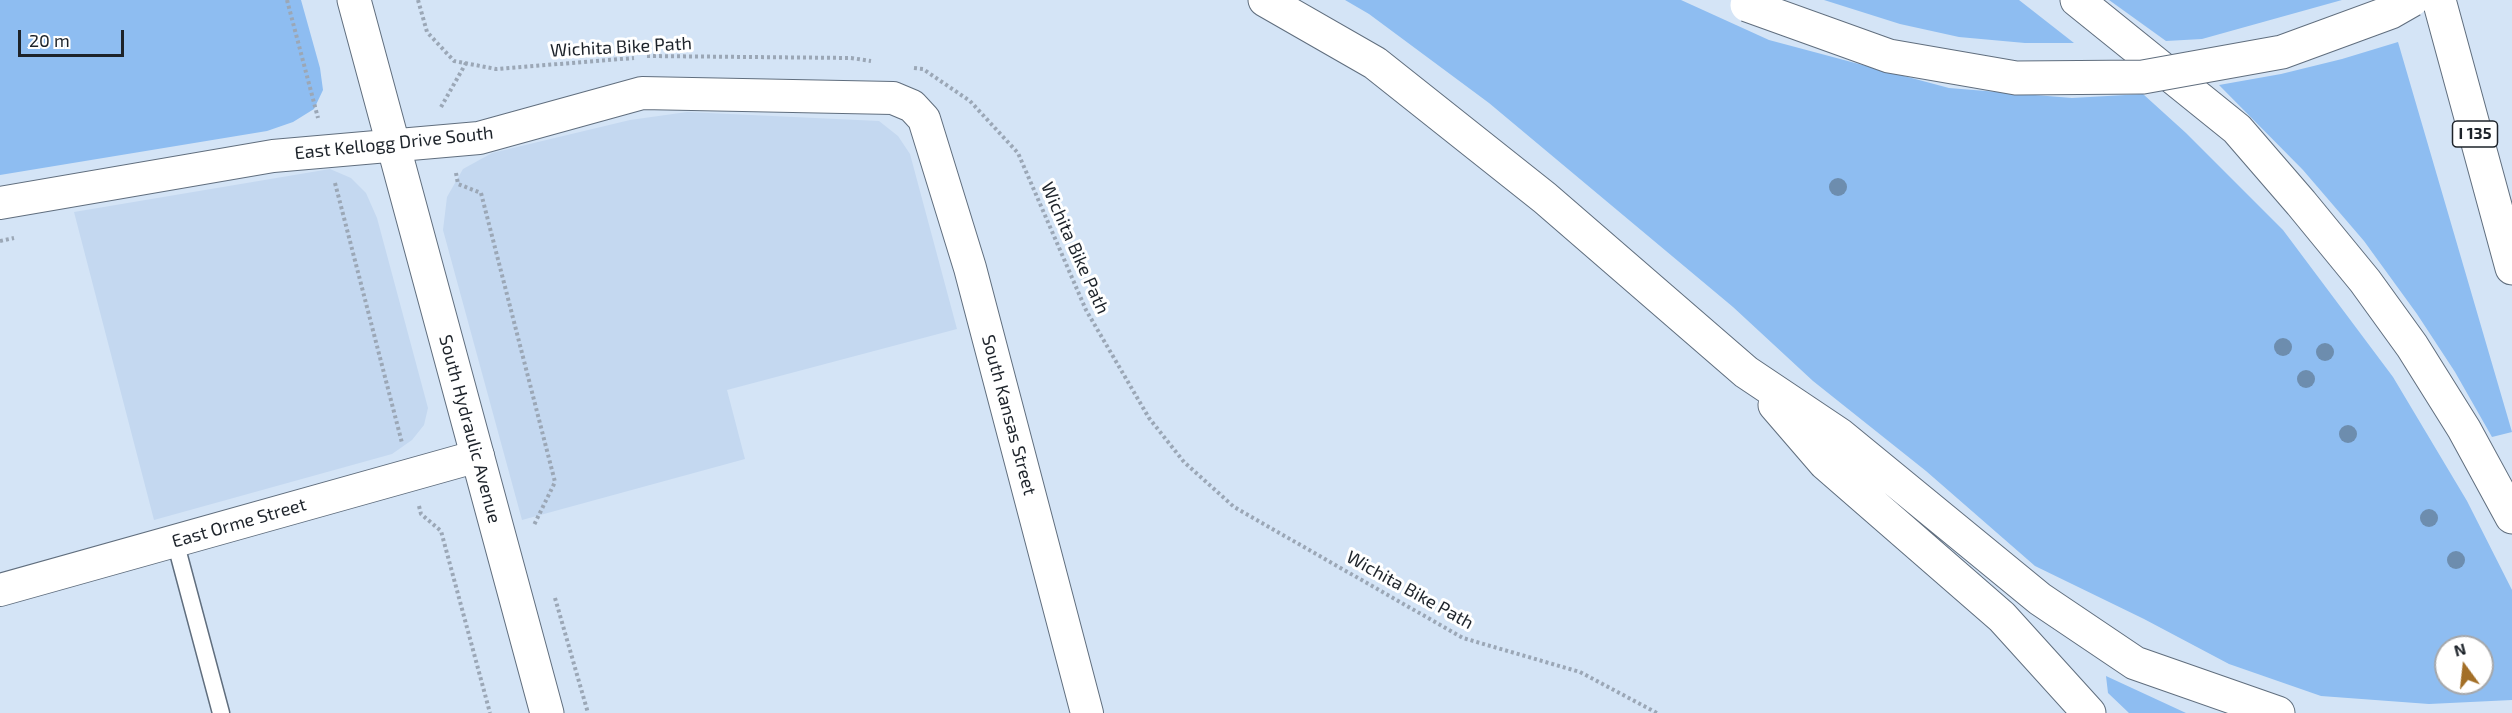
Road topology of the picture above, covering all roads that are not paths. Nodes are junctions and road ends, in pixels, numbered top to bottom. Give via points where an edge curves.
1 (354, 0) edge
2 (1265, 0) edge
3 (2077, 0) edge
4 (2412, 0) edge
5 (2439, 0) edge
6 (1743, 3) edge
7 (924, 119) joint
8 (393, 145) junction
9 (0, 203) edge
10 (2512, 268) edge
11 (1746, 372) junction
12 (478, 456) junction
13 (2512, 517) edge
14 (175, 541) junction
15 (0, 590) edge
16 (222, 713) edge
17 (547, 713) edge
18 (1087, 713) edge
19 (2089, 713) edge
20 (2278, 713) edge

1 - 8 main road, South Hydraulic Avenue
2 - 11 main road via 1375,63 1545,198
3 - 13 main road via 2237,129 2301,203 2412,346
4 - 6 main road, bridge via 2391,12 2282,52 2144,77 2027,78 1889,56
5 - 10 main road, I 135
7 - 8 street, East Kellogg Drive South via 912,106 893,98 642,93 479,138
7 - 18 street, South Kansas Street via 970,267
8 - 9 street, East Kellogg Drive South via 273,156
8 - 12 main road, South Hydraulic Avenue
11 - 19 main road via 1825,463 2001,618
11 - 20 main road via 1840,435 2040,598 2135,663
12 - 14 street, East Orme Street
12 - 17 main road, South Hydraulic Avenue
14 - 15 street, East Orme Street
14 - 16 lane

